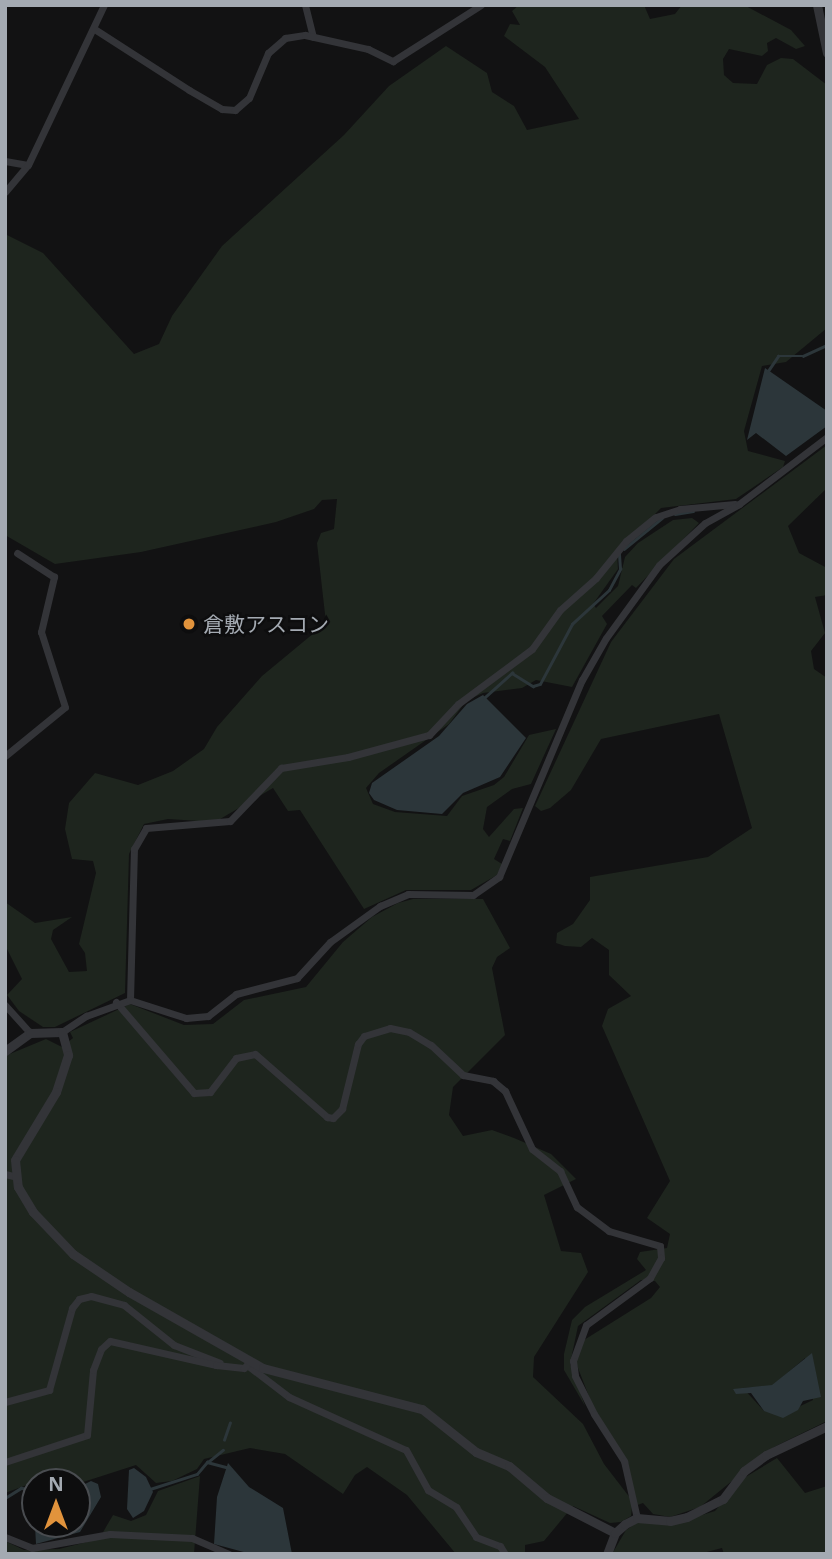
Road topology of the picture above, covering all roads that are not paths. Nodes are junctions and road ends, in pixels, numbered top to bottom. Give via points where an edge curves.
1 (104, 5) edge
2 (305, 5) edge
3 (481, 5) edge
4 (817, 5) edge
5 (96, 30) junction
6 (313, 37) junction
7 (827, 53) edge
8 (5, 161) edge
9 (28, 165) junction
10 (5, 192) edge
11 (827, 437) edge
12 (739, 504) junction
13 (17, 553) dead end
14 (5, 756) edge
15 (130, 1000) junction
16 (116, 1002) junction
17 (5, 1005) edge
18 (62, 1032) junction
19 (30, 1033) junction
20 (5, 1051) edge
21 (5, 1174) edge
22 (17, 1177) junction
23 (248, 1363) junction
24 (223, 1366) junction
25 (5, 1402) edge
26 (827, 1426) edge
27 (5, 1462) edge
28 (637, 1518) junction
29 (615, 1533) junction
30 (5, 1537) edge
31 (229, 1554) edge
32 (505, 1554) edge
33 (607, 1554) edge

1 - 5 street
2 - 6 street
3 - 6 street via 455,26 393,61 368,48
4 - 7 street
5 - 6 street via 228,111 240,109 249,98 263,61 278,43 292,36
5 - 9 street
8 - 9 street
9 - 10 street
11 - 12 street
12 - 15 street via 705,523 659,565 606,638 540,773 499,877 473,895 408,894 380,906 330,942 298,978 236,994 208,1016 186,1018
12 - 15 street via 680,509 656,517 560,610 532,649 457,704 429,736 281,768 230,821 146,828 134,849
13 - 14 street via 54,577 41,632 65,707
15 - 16 street
16 - 18 street
16 - 28 street via 194,1093 210,1092 236,1058 255,1054 333,1118 342,1109 358,1044 364,1036 390,1028 409,1032 430,1045 463,1075 494,1082 505,1091 532,1149 560,1171 577,1207 609,1231 660,1246 661,1258 650,1278 586,1325 573,1361 575,1376 599,1424 624,1461
17 - 19 street
18 - 19 street
18 - 22 street via 68,1055 57,1091 15,1160
19 - 20 street
21 - 22 street
22 - 23 street via 33,1212 73,1254
23 - 24 street
23 - 29 street via 422,1409 476,1452 509,1466 547,1498
23 - 32 street via 289,1397 406,1450 428,1490 456,1507 476,1537 500,1546
24 - 25 street via 174,1345 134,1310 91,1296 79,1299 72,1308 49,1390
24 - 27 street via 170,1358 110,1341 101,1349 93,1370 87,1436
26 - 28 street via 766,1455 744,1471 723,1499 688,1517 670,1521
28 - 29 street
29 - 33 street
30 - 31 street via 33,1548 110,1534 192,1538

